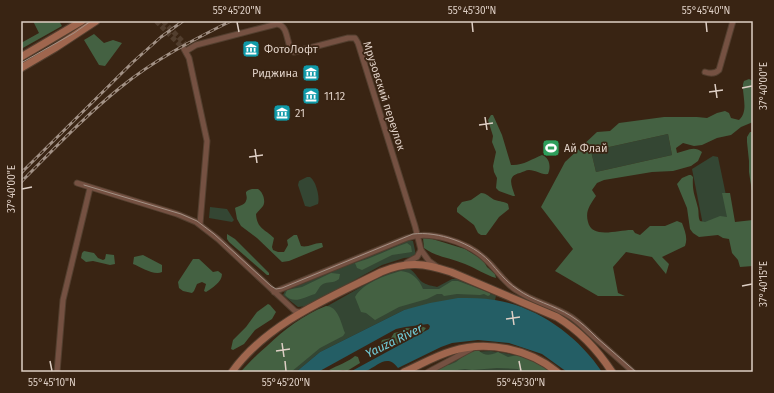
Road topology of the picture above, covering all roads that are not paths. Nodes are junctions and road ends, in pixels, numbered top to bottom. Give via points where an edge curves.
1 (82, 21) edge
2 (96, 21) edge
3 (733, 21) edge
4 (21, 57) edge
5 (21, 68) edge
6 (705, 72) dead end
7 (77, 183) dead end
8 (90, 188) junction
9 (200, 224) junction
10 (418, 235) junction
11 (421, 250) junction
12 (404, 264) junction
13 (436, 267) junction
14 (274, 292) junction
15 (289, 306) junction
16 (302, 313) junction
17 (293, 318) junction
18 (476, 347) junction
19 (441, 354) junction
20 (446, 362) junction
21 (57, 372) edge
22 (232, 372) edge
23 (404, 372) edge
24 (428, 372) edge
25 (557, 372) edge
26 (612, 372) edge
27 (633, 372) edge

1 - 4 main road
2 - 5 main road
3 - 6 street via 719,70 712,74
7 - 8 street
8 - 9 street via 178,214
8 - 21 street via 63,300
9 - 10 street, Мрузовский переулок via 207,141 186,49 277,24 284,28 290,49 294,52 355,38
9 - 14 street
10 - 11 street, Мрузовский переулок
10 - 14 street
10 - 27 street via 440,238 471,248 489,262 511,286 573,319
11 - 12 street via 417,257
11 - 13 street, Мрузовский переулок
12 - 13 main road
12 - 16 main road via 381,272
13 - 26 main road via 557,317 589,342
14 - 15 street
15 - 16 street
15 - 17 street
16 - 17 main road
17 - 22 main road via 257,344
18 - 19 main road
18 - 20 street
18 - 25 main road via 509,349 526,354
19 - 20 street via 446,356
19 - 23 main road
20 - 24 street

